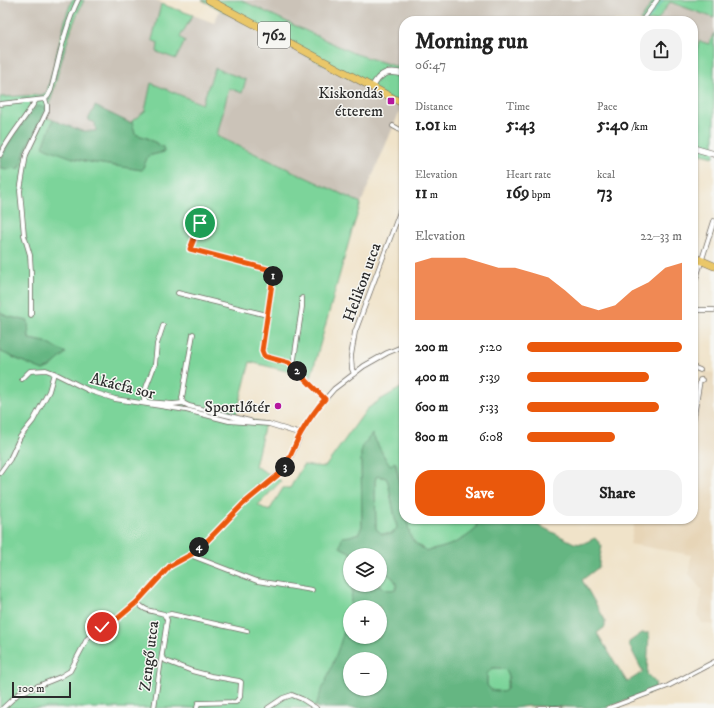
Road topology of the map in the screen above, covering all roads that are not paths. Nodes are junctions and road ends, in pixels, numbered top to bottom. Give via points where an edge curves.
1 (78, 0) edge
2 (210, 0) edge
3 (657, 0) edge
4 (646, 16) edge
5 (399, 73) edge
6 (372, 88) junction
7 (45, 99) junction
8 (36, 100) junction
9 (399, 102) edge
10 (0, 104) edge
11 (393, 126) dead end
12 (399, 129) edge
13 (698, 149) edge
14 (714, 154) edge
15 (0, 155) edge
16 (399, 214) edge
17 (200, 220) dead end
18 (714, 221) edge
19 (698, 259) edge
20 (702, 261) junction
21 (714, 266) edge
22 (698, 273) edge
23 (178, 293) dead end
24 (302, 298) dead end
25 (698, 310) edge
26 (714, 310) edge
27 (31, 315) dead end
28 (267, 315) junction
29 (163, 326) dead end
30 (193, 334) dead end
31 (399, 348) edge
32 (293, 366) junction
33 (54, 373) junction
34 (354, 374) junction
35 (22, 379) dead end
36 (702, 380) dead end
37 (698, 392) edge
38 (325, 399) junction
39 (183, 403) junction
40 (252, 423) junction
41 (300, 434) junction
42 (0, 473) edge
43 (192, 554) junction
44 (312, 590) dead end
45 (137, 602) junction
46 (166, 615) junction
47 (247, 631) dead end
48 (162, 657) junction
49 (714, 662) edge
50 (3, 708) edge
51 (154, 708) edge
52 (197, 708) edge
53 (268, 708) edge
54 (316, 708) edge
55 (539, 708) edge
56 (559, 708) edge
57 (609, 708) edge

1 - 7 street via 62,43 51,90
2 - 6 main road, 762
3 - 4 street
5 - 6 street via 388,72 376,81
6 - 9 main road, 762
7 - 8 street
7 - 27 street via 47,111 26,155 20,191 24,235 30,255
8 - 10 street
8 - 15 street
11 - 12 street
13 - 14 street
16 - 34 street, Helikon utca via 355,332 351,356
17 - 28 street via 190,249 271,270 273,277
18 - 20 street
19 - 20 main road
20 - 21 main road
20 - 22 street
23 - 28 street
24 - 32 street
25 - 26 street
28 - 32 street via 263,354
29 - 39 street via 144,400 166,404
30 - 39 street
31 - 34 street via 375,359
32 - 38 street
33 - 35 street, Akácfa sor via 46,370 30,371
33 - 40 street, Akácfa sor via 90,391 115,399
33 - 42 street via 49,391 33,421 20,437
34 - 38 street
36 - 37 street
38 - 41 street
39 - 40 street via 249,420
40 - 41 street, Akácfa sor via 269,424
41 - 43 street via 283,470
43 - 44 street via 257,581
43 - 45 street via 170,566
45 - 46 street, Zengő utca via 146,610
45 - 50 street via 87,639 70,671 18,694
46 - 47 street
46 - 48 street, Zengő utca
48 - 51 street, Zengő utca
48 - 52 street via 166,661 206,676 241,682 240,697 236,702 198,703
49 - 57 street via 668,686
53 - 54 street via 292,694
55 - 56 street

